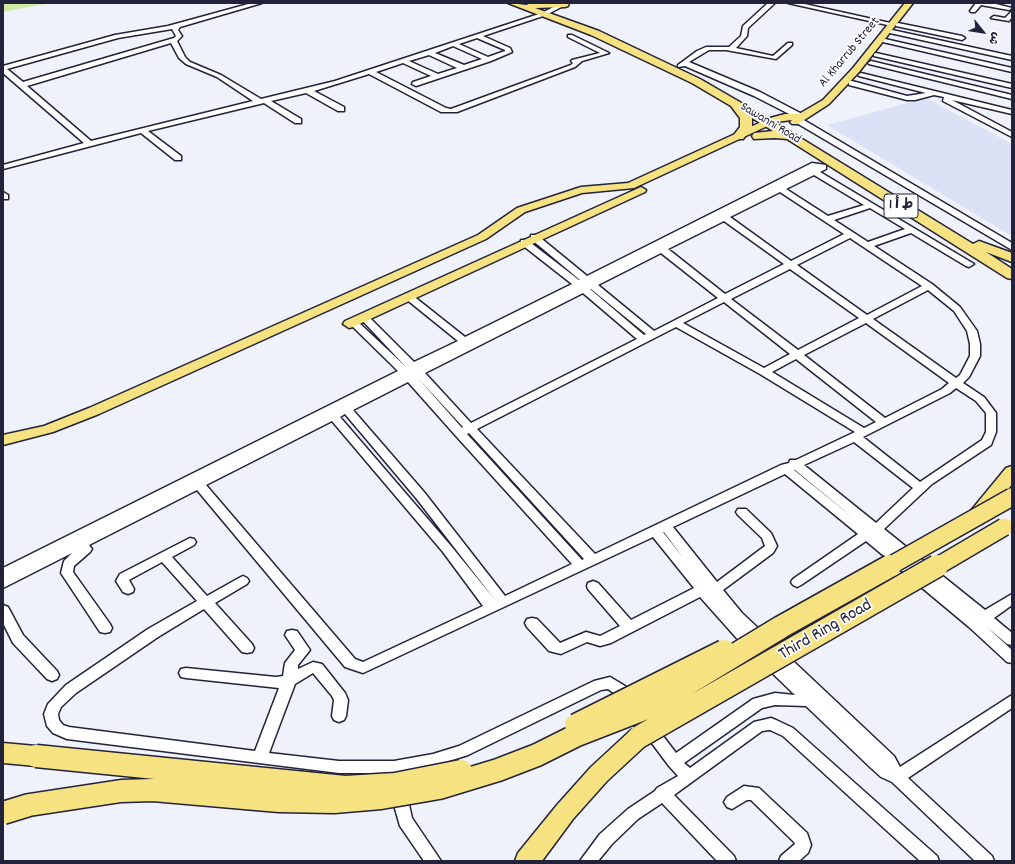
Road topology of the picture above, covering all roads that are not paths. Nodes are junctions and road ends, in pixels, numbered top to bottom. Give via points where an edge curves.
1 (259, 3) edge
2 (513, 3) edge
3 (772, 3) edge
4 (791, 3) edge
5 (909, 3) edge
6 (915, 3) edge
7 (980, 3) edge
8 (528, 4) edge
9 (565, 4) edge
10 (1011, 10) edge
11 (972, 11) dead end
12 (546, 13) junction
13 (568, 18) junction
14 (994, 18) dead end
15 (177, 26) junction
16 (894, 27) junction
17 (477, 36) junction
18 (570, 36) dead end
19 (962, 38) dead end
20 (173, 40) junction
21 (885, 41) junction
22 (453, 44) junction
23 (790, 44) dead end
24 (731, 49) junction
25 (428, 52) junction
26 (1012, 58) edge
27 (874, 59) junction
28 (489, 60) junction
29 (404, 61) junction
30 (665, 62) junction
31 (682, 65) junction
32 (928, 67) junction
33 (464, 68) junction
34 (3, 69) edge
35 (1012, 70) edge
36 (370, 72) junction
37 (860, 72) junction
38 (922, 75) junction
39 (438, 77) junction
40 (971, 77) junction
41 (852, 83) junction
42 (416, 84) dead end
43 (22, 85) junction
44 (965, 86) junction
45 (1012, 86) edge
46 (308, 91) junction
47 (934, 93) junction
48 (1001, 94) junction
49 (945, 95) junction
50 (1012, 97) edge
51 (263, 102) junction
52 (733, 102) junction
53 (826, 102) junction
54 (991, 107) junction
55 (341, 109) dead end
56 (1012, 112) edge
57 (800, 118) junction
58 (981, 118) junction
59 (298, 121) dead end
60 (775, 124) junction
61 (142, 130) junction
62 (1012, 135) edge
63 (739, 136) junction
64 (758, 136) junction
65 (790, 137) junction
66 (90, 144) junction
67 (178, 158) dead end
68 (3, 167) edge
69 (676, 169) junction
70 (815, 172) junction
71 (781, 189) junction
72 (871, 205) junction
73 (722, 216) junction
74 (828, 219) junction
75 (912, 230) junction
76 (851, 234) junction
77 (529, 240) junction
78 (965, 242) junction
79 (867, 245) junction
80 (1012, 247) edge
81 (660, 248) junction
82 (1012, 258) edge
83 (969, 264) dead end
84 (791, 265) junction
85 (1012, 268) edge
86 (1012, 275) edge
87 (586, 285) junction
88 (929, 286) junction
89 (1012, 288) edge
90 (408, 296) junction
91 (725, 299) junction
92 (865, 318) junction
93 (355, 321) joint
94 (676, 323) junction
95 (649, 338) junction
96 (468, 344) junction
97 (796, 354) junction
98 (411, 372) junction
99 (764, 372) junction
100 (957, 384) junction
101 (344, 406) junction
102 (331, 413) junction
103 (884, 423) junction
104 (465, 431) junction
105 (858, 434) junction
106 (3, 440) edge
107 (790, 465) junction
108 (195, 481) junction
109 (1009, 484) edge
110 (921, 488) junction
111 (742, 512) dead end
112 (1009, 526) edge
113 (660, 528) junction
114 (872, 531) junction
115 (80, 539) junction
116 (190, 542) dead end
117 (164, 556) junction
118 (593, 560) junction
119 (580, 565) junction
120 (3, 574) edge
121 (243, 581) dead end
122 (3, 582) edge
123 (797, 582) dead end
124 (593, 586) dead end
125 (128, 589) dead end
126 (708, 590) junction
127 (1012, 599) edge
128 (206, 601) junction
129 (503, 602) junction
130 (491, 607) junction
131 (3, 610) edge
132 (980, 620) junction
133 (532, 623) dead end
134 (628, 626) junction
135 (781, 627) junction
136 (105, 628) dead end
137 (292, 635) dead end
138 (1012, 640) edge
139 (247, 648) dead end
140 (1012, 658) edge
141 (186, 673) dead end
142 (52, 675) dead end
143 (289, 680) junction
144 (814, 697) junction
145 (1012, 701) edge
146 (339, 716) dead end
147 (3, 753) edge
148 (260, 758) junction
149 (674, 762) junction
150 (394, 766) junction
151 (688, 777) junction
152 (897, 777) junction
153 (662, 793) junction
154 (732, 802) dead end
155 (3, 813) edge
156 (433, 861) edge
157 (527, 861) edge
158 (588, 861) edge
159 (728, 861) edge
160 (788, 861) edge
161 (931, 861) edge
162 (986, 861) edge

1 - 15 street
2 - 12 highway, Sawanni Road / ط أ 1
3 - 24 street via 745,28 744,36
4 - 16 street
5 - 16 main road, Al Kharrub Street
6 - 16 main road, Al Kharrub Street
7 - 10 street
7 - 11 street
8 - 9 highway
8 - 12 highway, Sawanni Road / ط أ 1
9 - 12 street
9 - 13 highway via 562,13
10 - 14 street via 1006,20
12 - 13 highway, Sawanni Road / ط أ 1
12 - 17 street
12 - 30 highway, Sawanni Road / ط أ 1
13 - 30 highway, Sawanni Road / ط أ 1
15 - 20 street via 175,30 179,36
15 - 34 street via 122,34
16 - 19 street
16 - 21 main road, Al Kharrub Street
16 - 26 street
16 - 37 main road, Al Kharrub Street
17 - 22 street
17 - 28 street via 509,50 506,54
18 - 36 street via 605,52 458,110 444,110
20 - 43 street
20 - 51 street via 182,58 188,63 219,76
21 - 27 main road, Al Kharrub Street
21 - 35 street
22 - 25 street
22 - 28 street
23 - 24 street via 774,58
24 - 31 street via 704,49
25 - 29 street
25 - 33 street
27 - 32 street
27 - 37 main road, Al Kharrub Street
27 - 38 street
28 - 33 street
29 - 36 street
29 - 39 street
30 - 31 highway, Sawanni Road / ط أ 1
30 - 52 highway, Sawanni Road / ط أ 1
31 - 57 street via 758,94
31 - 60 highway, Sawanni Road / ط أ 1
32 - 38 street
32 - 40 street
33 - 39 street
34 - 43 street
36 - 46 street
37 - 41 main road, Al Kharrub Street
37 - 47 street
37 - 53 main road, Al Kharrub Street
38 - 44 street
39 - 42 street
40 - 44 street
40 - 45 street
41 - 47 street via 911,98
41 - 53 main road, Al Kharrub Street via 836,99
43 - 66 street
44 - 48 street
46 - 51 street
46 - 55 street
47 - 49 street
48 - 50 street
48 - 54 street
49 - 54 street
49 - 58 street via 947,101
51 - 59 street
51 - 61 street
52 - 60 highway, Sawanni Road / ط أ 1
52 - 63 highway via 743,112 747,122
53 - 57 main road, Al Kharrub Street
54 - 56 street
54 - 58 street
57 - 60 main road, Al Kharrub Street
57 - 80 street
58 - 62 street
60 - 63 main road
60 - 64 main road
60 - 65 highway, Sawanni Road / ط أ 1
60 - 78 highway, Sawanni Road / ط أ 1
61 - 66 street
61 - 67 street
63 - 69 main road
64 - 65 highway via 775,134
64 - 69 main road
65 - 78 highway, Sawanni Road / ط أ 1
66 - 68 street
69 - 77 main road
69 - 106 main road via 630,186 581,190 521,210 482,237 94,411 48,429
70 - 71 street
70 - 72 street
70 - 73 street via 823,168 815,165
71 - 73 street
71 - 74 street
72 - 74 street
72 - 75 street
73 - 81 street
73 - 84 street
74 - 76 street
75 - 79 street
75 - 83 street
76 - 79 street
76 - 84 street
77 - 87 street
77 - 90 main road
78 - 82 highway
78 - 85 highway, Sawanni Road / ط أ 1
78 - 86 highway, Sawanni Road / ط أ 1
78 - 89 highway
79 - 88 street
81 - 87 street
81 - 91 street
84 - 91 street
84 - 92 street
87 - 95 street
87 - 96 street
88 - 92 street
88 - 100 street via 957,309 972,331 975,356 970,368
90 - 93 main road
90 - 96 street
91 - 94 street
91 - 97 street
92 - 97 street
92 - 100 street
93 - 98 street
94 - 95 street
94 - 99 street
95 - 104 street
96 - 98 street
97 - 99 street
97 - 103 street
98 - 101 street
98 - 104 street
99 - 105 street
100 - 103 street
100 - 110 street via 987,406 992,420 989,437 980,447
101 - 102 street
101 - 129 street via 420,495
102 - 108 street
102 - 130 street via 447,549
103 - 105 street
104 - 118 street
104 - 119 street
105 - 107 street
105 - 110 street
107 - 113 street
107 - 114 street
108 - 115 street
108 - 130 street via 353,665 363,668 368,666
109 - 135 highway, Third Ring Road, bridge via 975,519
110 - 114 street
111 - 126 street via 767,536 771,546 769,550
112 - 157 highway, Third Ring Road, bridge via 639,736 599,774
113 - 118 street
113 - 126 street
114 - 123 street
114 - 132 street
115 - 120 street
115 - 122 street
115 - 136 street via 86,549 68,564 67,573
116 - 117 street
117 - 125 street via 124,577 122,581
117 - 128 street
118 - 119 street
119 - 129 street
121 - 128 street
124 - 134 street
126 - 134 street
126 - 144 street via 727,620
127 - 132 street
128 - 139 street
128 - 148 street via 137,643 62,696 51,714 52,722 58,729 67,733
129 - 130 street
131 - 142 street via 18,640
132 - 138 street
132 - 140 street
133 - 134 street via 558,650 586,637 603,641
135 - 147 highway, bridge via 690,666 514,755 444,775 395,784 345,787 305,784
135 - 155 highway, Third Ring Road, bridge via 649,707 498,770 440,788 357,801 334,802 278,801 153,790 121,791 29,805
137 - 143 street via 303,650 292,663
141 - 143 street via 272,682
143 - 146 street via 313,667 317,668 338,693
143 - 148 street
144 - 149 street via 797,701 775,699 758,703
144 - 152 street via 881,768
145 - 152 street
148 - 150 street via 339,767
149 - 150 street via 620,690 610,683 604,683 463,751 433,760
149 - 151 street
150 - 156 street via 403,817
151 - 153 street
151 - 161 street via 759,726 778,726 788,732
152 - 162 street
153 - 158 street via 633,814 606,839
153 - 159 street
154 - 160 street via 744,793 754,793 801,838 802,848

